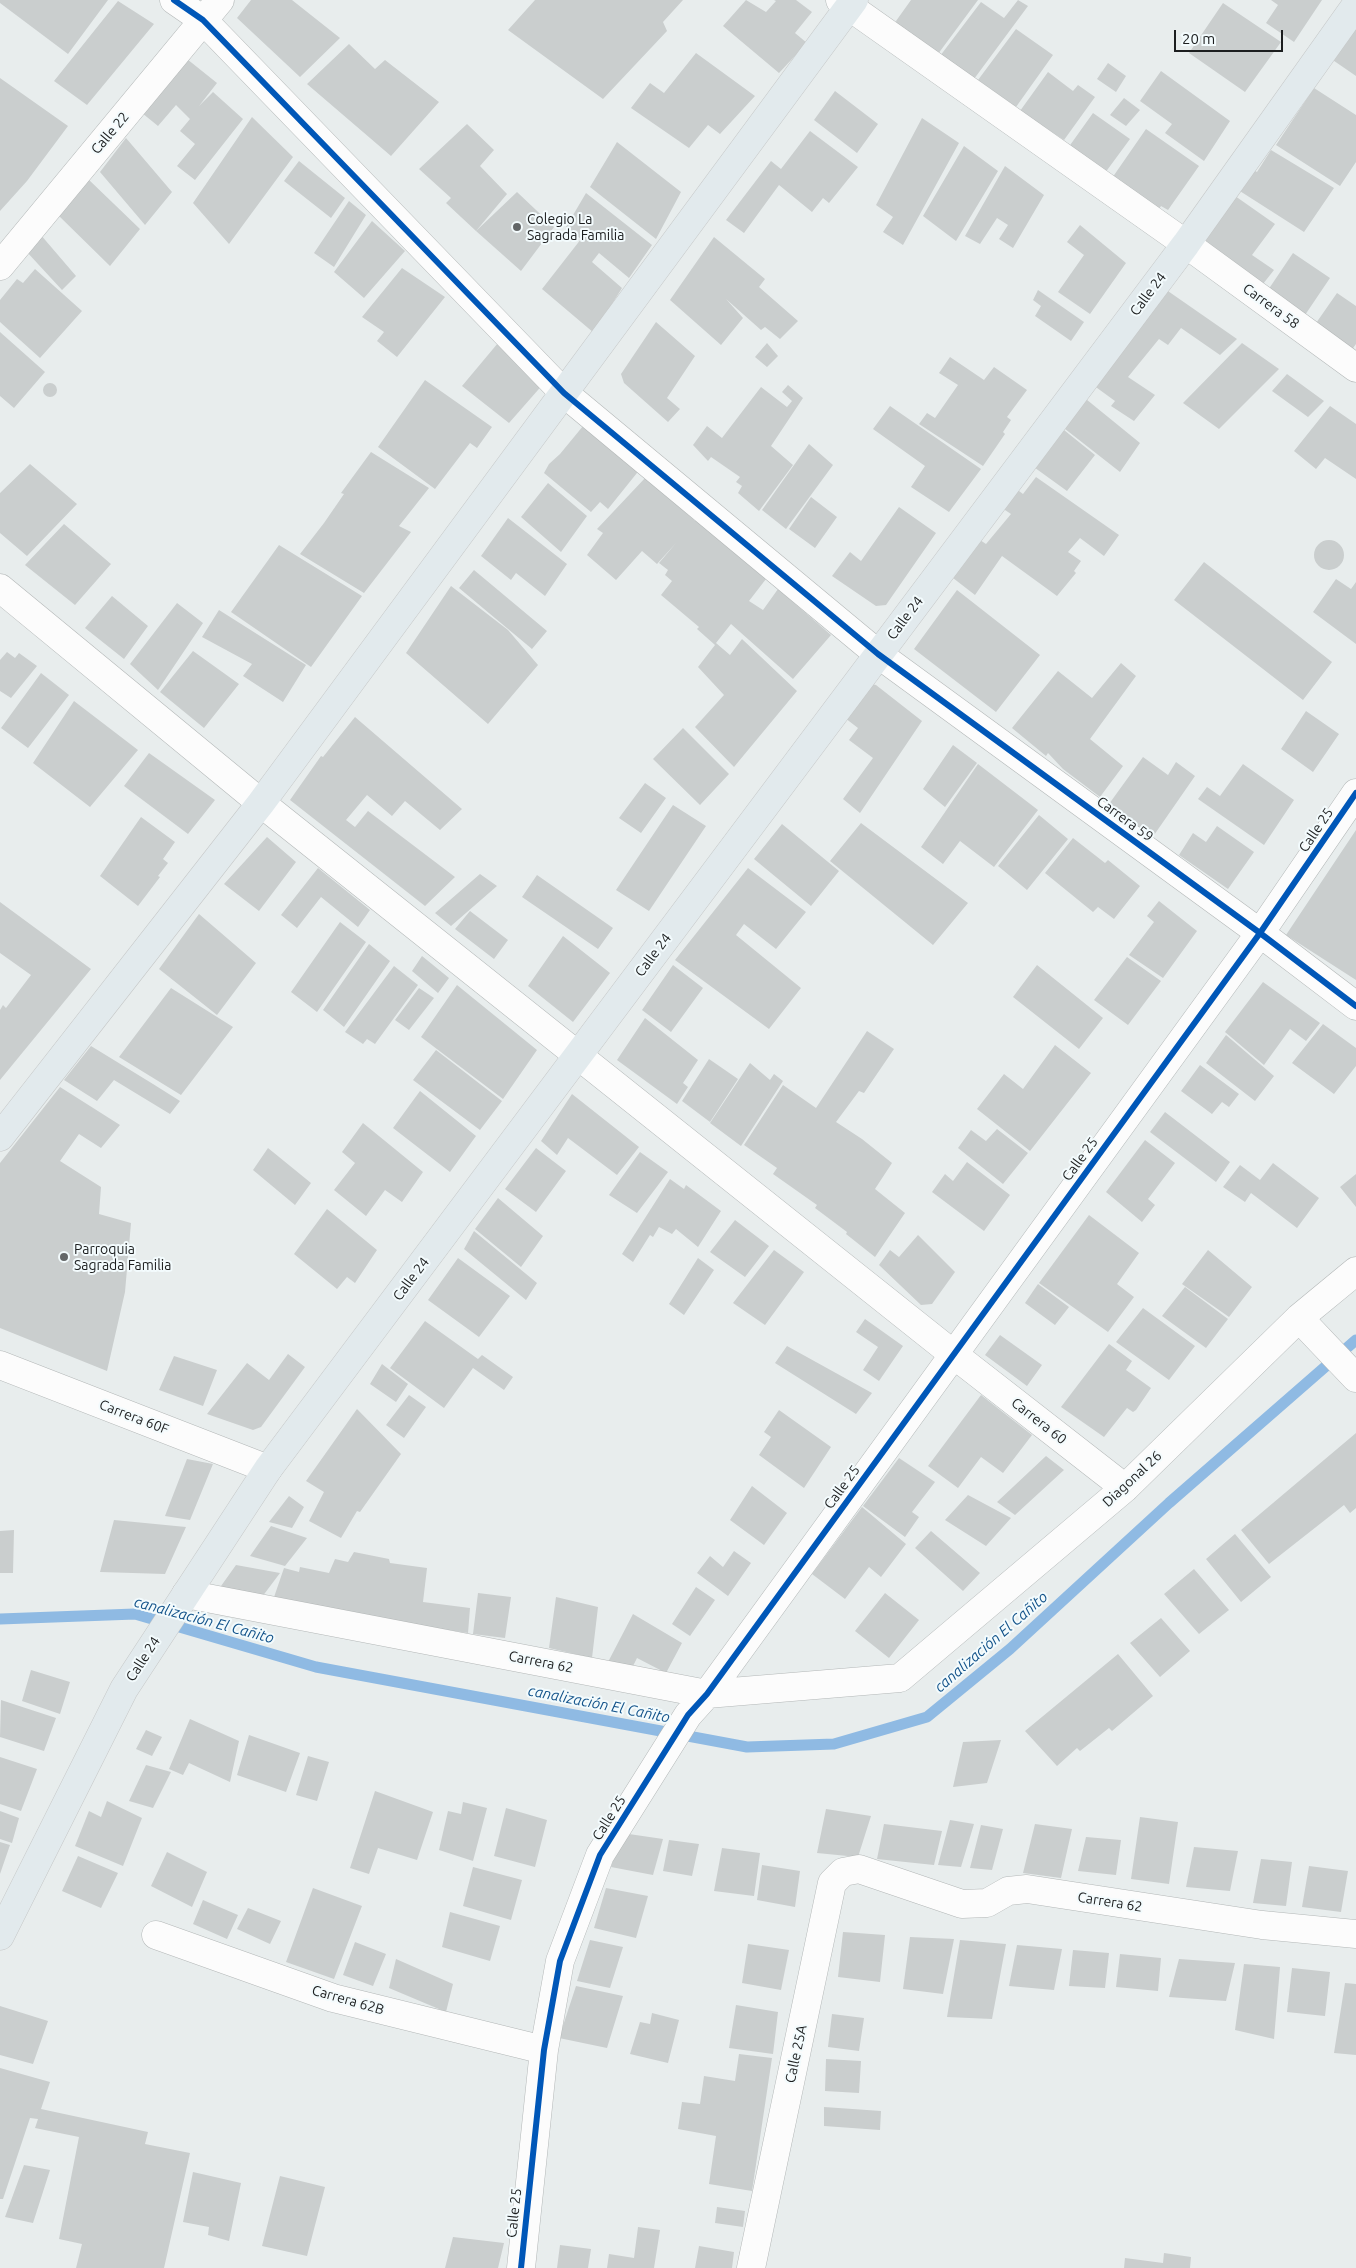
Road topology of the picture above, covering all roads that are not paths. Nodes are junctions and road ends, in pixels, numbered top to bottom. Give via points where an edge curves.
1 (174, 0) edge
2 (848, 2) edge
3 (1356, 5) edge
4 (212, 10) edge
5 (1186, 244) junction
6 (0, 266) edge
7 (1356, 368) edge
8 (564, 393) junction
9 (0, 588) edge
10 (878, 654) junction
11 (1356, 793) edge
12 (261, 803) junction
13 (1260, 933) junction
14 (1356, 1006) edge
15 (578, 1055) junction
16 (0, 1136) edge
17 (1356, 1271) edge
18 (1302, 1322) junction
19 (953, 1354) junction
20 (0, 1365) edge
21 (1356, 1378) edge
22 (268, 1469) junction
23 (1125, 1488) junction
24 (181, 1601) junction
25 (900, 1678) joint
26 (707, 1694) junction
27 (871, 1873) joint
28 (1356, 1934) edge
29 (156, 1935) dead end
30 (0, 1936) edge
31 (544, 2050) junction
32 (521, 2268) edge
33 (751, 2268) edge

1 - 4 street
2 - 5 street, Carrera 58
2 - 8 main road
3 - 5 main road, Calle 24
4 - 6 street, Calle 22
4 - 8 street, Carrera 59
5 - 7 street, Carrera 58
5 - 10 main road, Calle 24
8 - 10 street, Carrera 59
8 - 12 main road
9 - 12 street, Carrera 60
10 - 13 street, Carrera 59
10 - 15 main road, Calle 24
11 - 13 street, Calle 25
12 - 15 street, Carrera 60
12 - 16 main road
13 - 14 street, Carrera 59
13 - 19 street, Calle 25
15 - 19 street, Carrera 60
15 - 22 main road, Calle 24
17 - 18 street, Diagonal 26
18 - 21 street
18 - 23 street, Diagonal 26
19 - 23 street, Carrera 60
19 - 26 street, Calle 25
20 - 22 street, Carrera 60F
22 - 24 main road, Calle 24
23 - 25 street, Diagonal 26
24 - 26 street, Carrera 62
24 - 30 main road, Calle 24 via 124,1690
25 - 26 street, Carrera 62
26 - 31 street, Calle 25 via 688,1715 600,1856 560,1961
27 - 28 street, Carrera 62 via 962,1904 987,1903 1008,1891 1027,1889 1262,1924
27 - 33 street, Calle 25A via 859,1869 843,1872 832,1883
29 - 31 street, Carrera 62B via 333,1998
31 - 32 street, Calle 25

